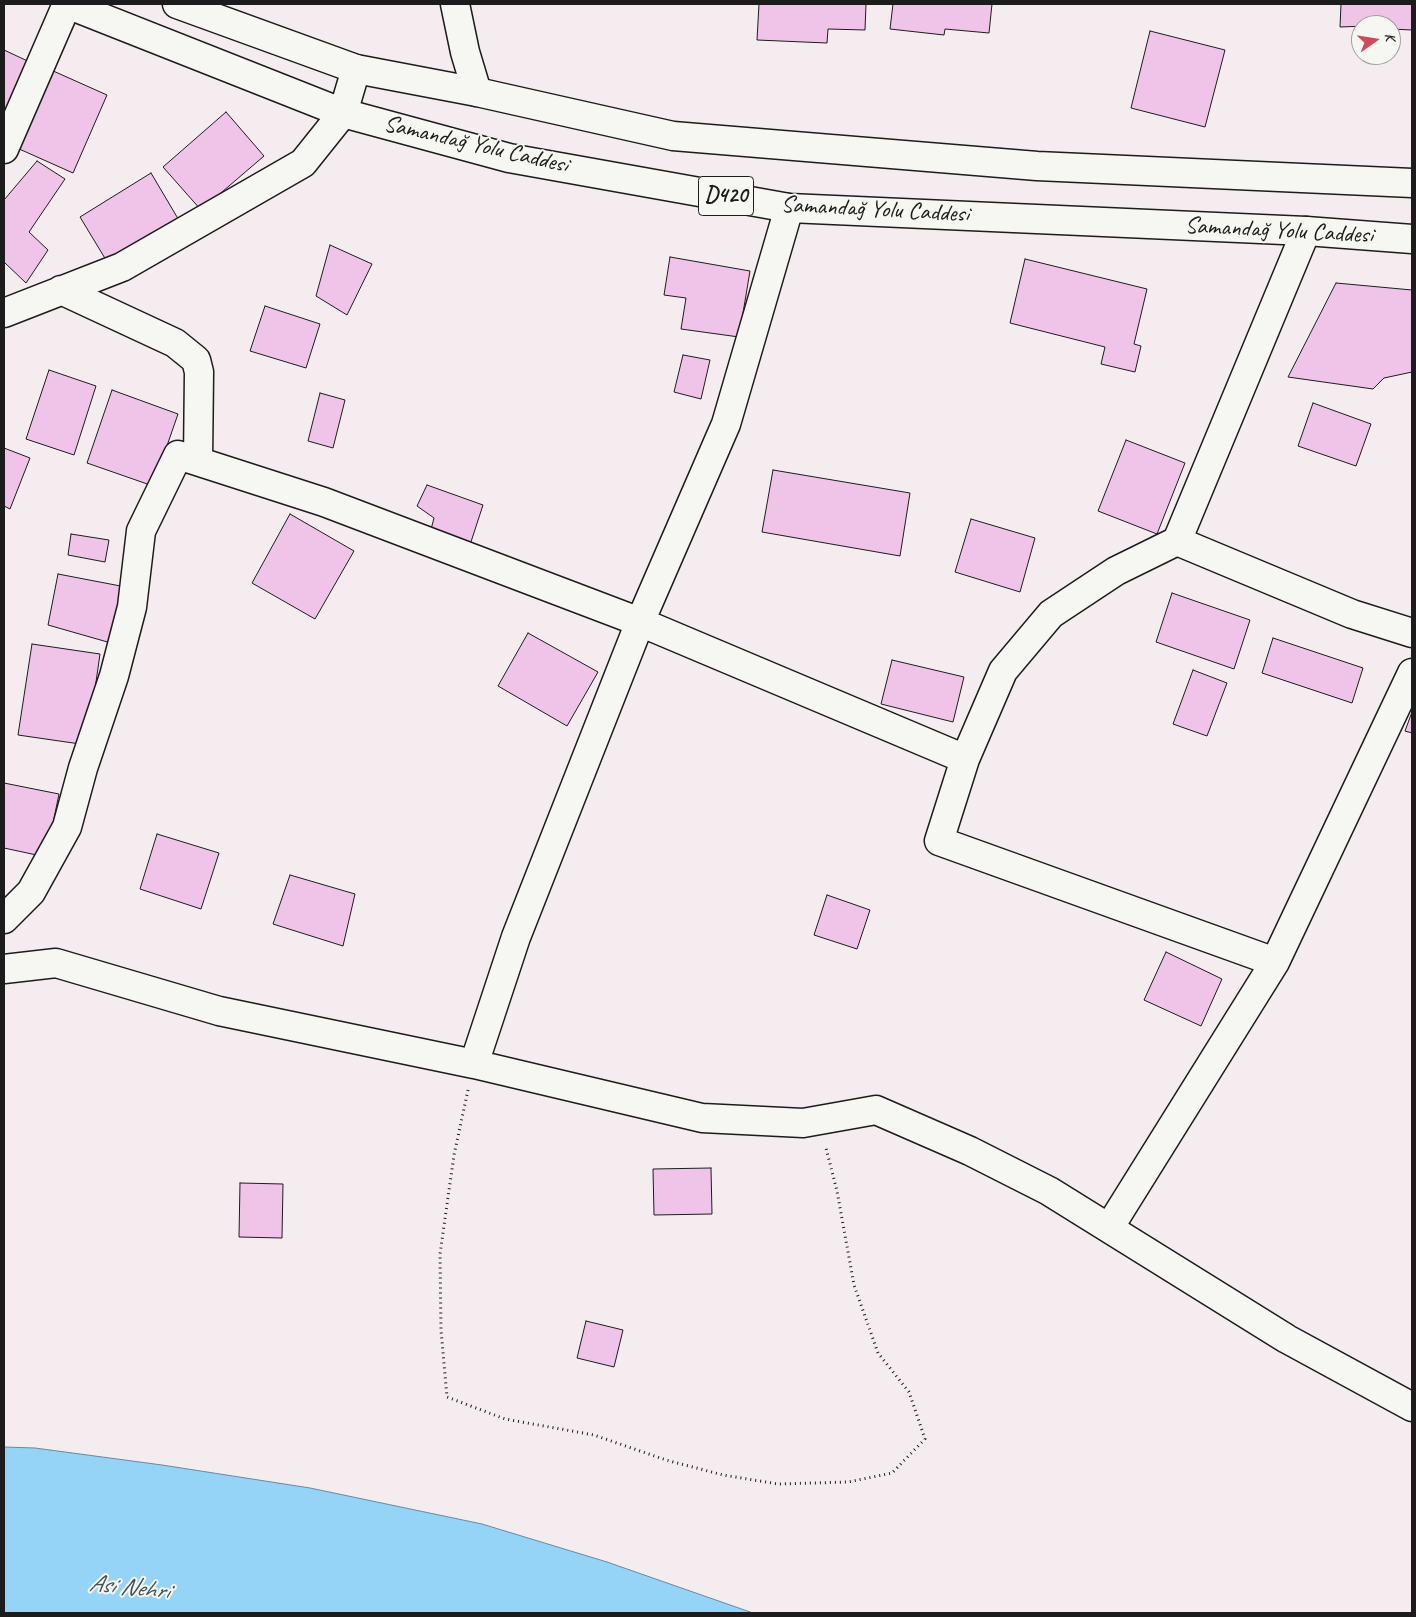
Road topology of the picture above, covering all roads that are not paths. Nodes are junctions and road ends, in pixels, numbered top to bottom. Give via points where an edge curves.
1 (67, 4) edge
2 (455, 4) edge
3 (184, 5) edge
4 (356, 69) junction
5 (477, 92) junction
6 (343, 113) junction
7 (4, 149) edge
8 (1412, 183) edge
9 (789, 208) junction
10 (1306, 231) junction
11 (1412, 239) edge
12 (61, 290) junction
13 (4, 313) edge
14 (198, 461) junction
15 (1177, 541) junction
16 (640, 622) junction
17 (1412, 633) edge
18 (1412, 673) edge
19 (965, 759) junction
20 (4, 920) edge
21 (1275, 962) junction
22 (4, 969) edge
23 (474, 1064) junction
24 (1109, 1228) junction
25 (1412, 1407) edge

1 - 6 main road, Samandağ Yolu Caddesi / D420
1 - 7 main road
2 - 5 main road
3 - 4 main road, Samandağ Yolu Caddesi / D420
4 - 5 main road, Samandağ Yolu Caddesi / D420
4 - 6 main road
5 - 8 main road, Samandağ Yolu Caddesi / D420 via 673,136 1037,166
6 - 9 main road, Samandağ Yolu Caddesi / D420 via 509,158
6 - 12 main road via 303,163 122,267
9 - 10 main road, Samandağ Yolu Caddesi / D420
9 - 16 main road via 726,424
10 - 11 main road, Samandağ Yolu Caddesi / D420
10 - 15 main road
12 - 13 main road
12 - 14 main road via 175,343 196,360 199,372
14 - 16 main road via 324,502
14 - 20 main road via 178,455 141,531 132,607 67,827 31,892
15 - 17 main road via 1352,614
15 - 19 main road via 1116,571 1051,614 1002,671
16 - 19 main road
16 - 23 main road via 516,937
18 - 21 main road
19 - 21 main road via 939,841
21 - 24 main road
22 - 23 main road via 56,963 219,1011
23 - 24 main road via 702,1118 803,1123 876,1110 996,1164 1049,1191
24 - 25 main road via 1287,1339

